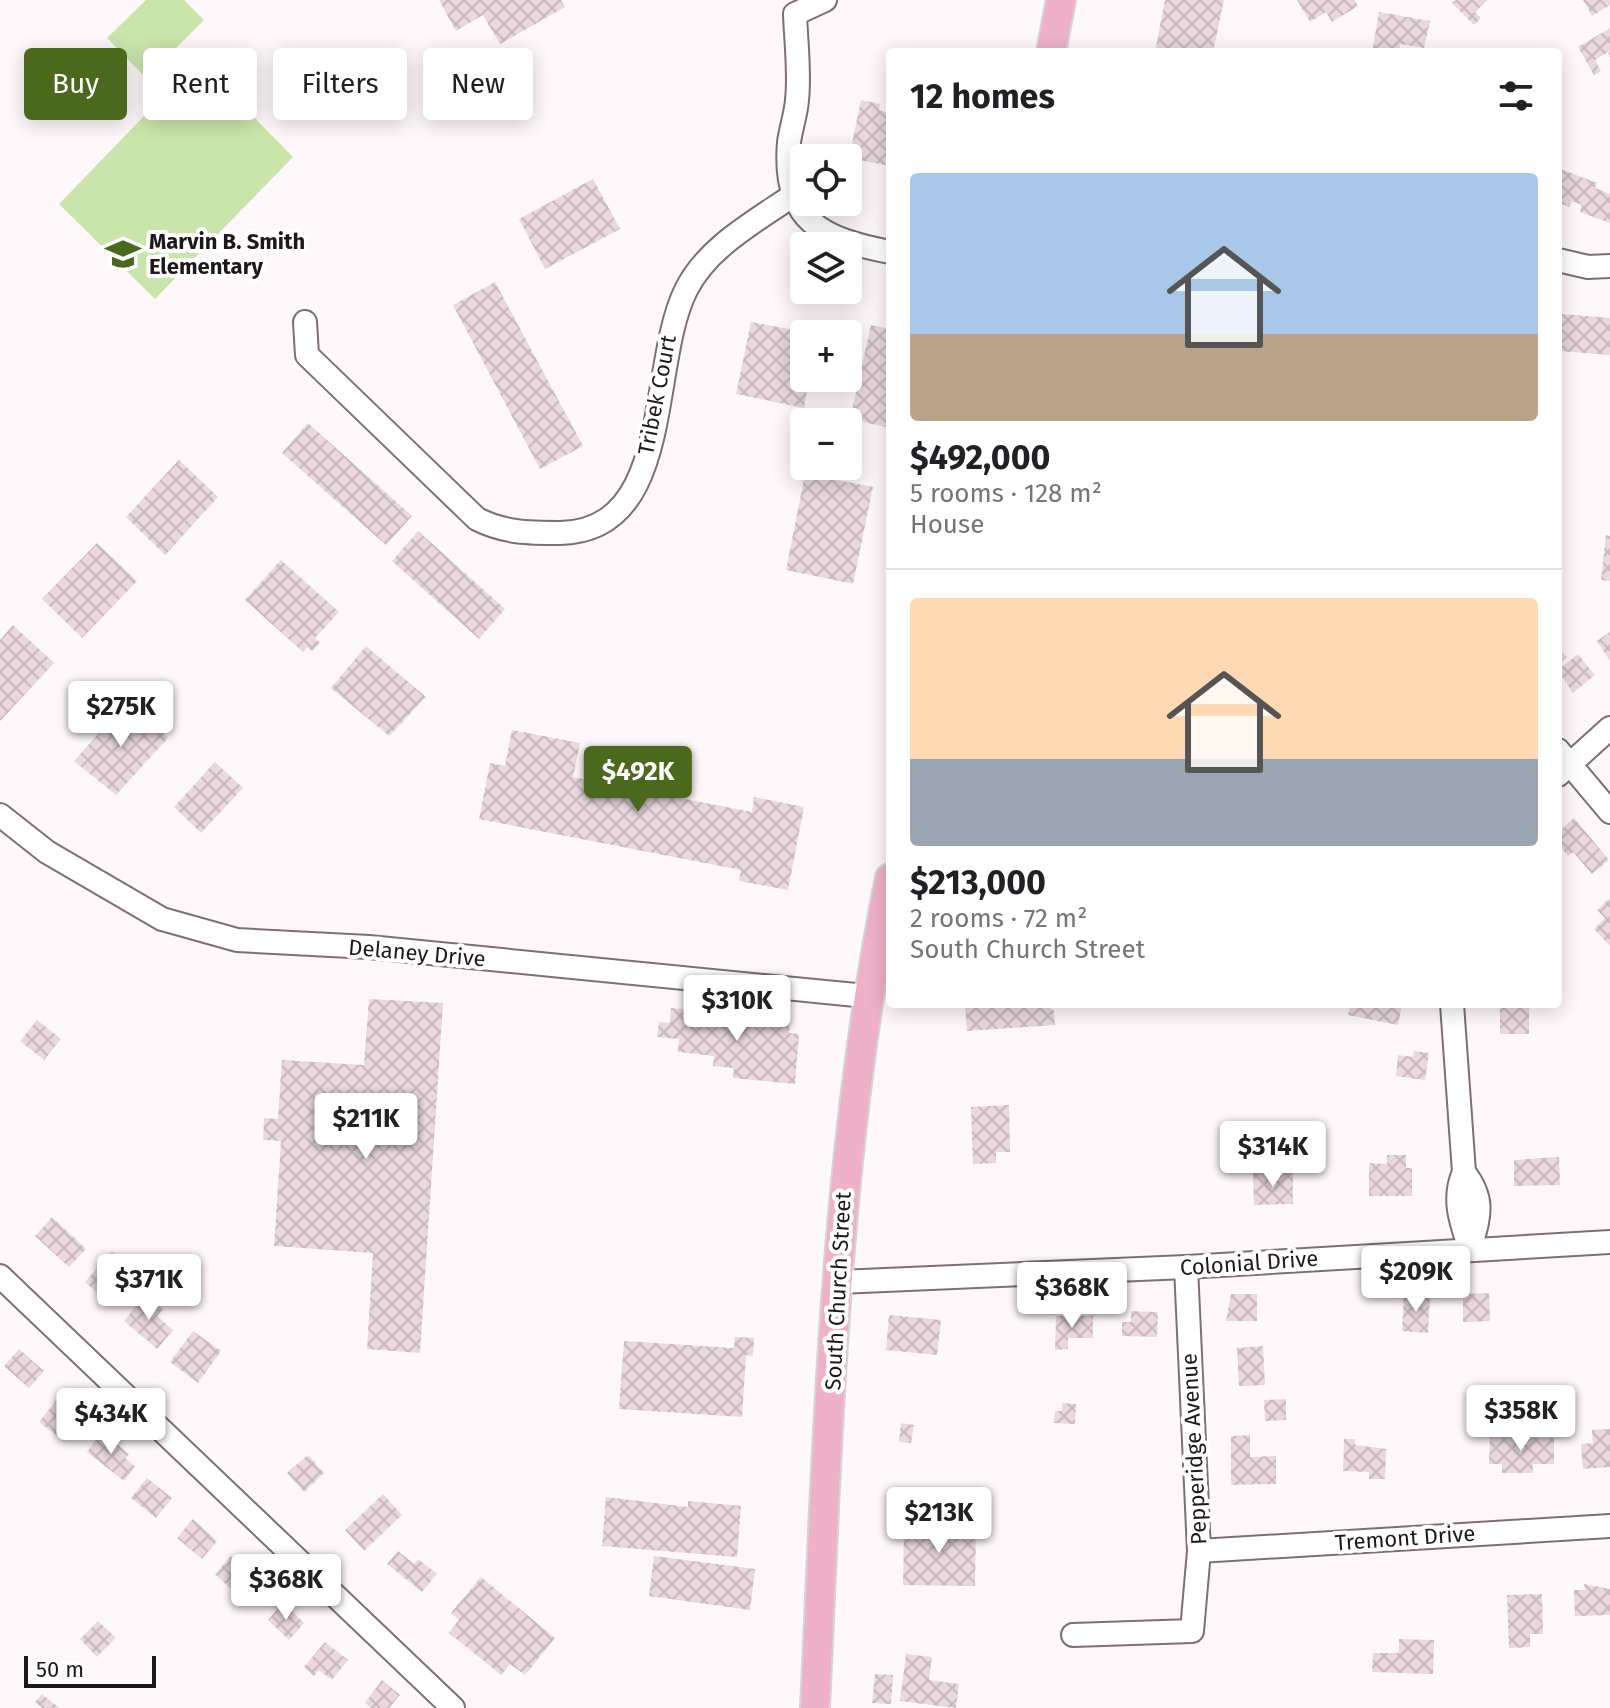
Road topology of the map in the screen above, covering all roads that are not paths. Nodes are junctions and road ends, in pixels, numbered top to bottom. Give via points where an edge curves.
1 (825, 0) edge
2 (1061, 0) edge
3 (1052, 48) edge
4 (790, 172) edge
5 (790, 198) edge
6 (804, 216) edge
7 (886, 251) edge
8 (1562, 261) edge
9 (1610, 266) edge
10 (305, 322) dead end
11 (1610, 728) edge
12 (1562, 763) edge
13 (1610, 812) edge
14 (0, 815) edge
15 (886, 898) edge
16 (866, 996) junction
17 (1452, 1008) edge
18 (1610, 1242) edge
19 (1470, 1249) junction
20 (1186, 1267) junction
21 (0, 1276) edge
22 (839, 1282) junction
23 (1610, 1526) edge
24 (1199, 1551) junction
25 (1073, 1635) dead end
26 (453, 1708) edge
27 (815, 1708) edge

1 - 4 street via 795,14 798,99 789,143
2 - 3 main road
5 - 10 street, Tribek Court via 706,259 687,287 671,325 652,443 632,498 613,518 575,533 498,530 477,519 307,355
6 - 7 street via 824,234
8 - 9 street
11 - 12 street
12 - 13 street
14 - 16 street, Delaney Drive via 47,852 131,903 162,919 237,940 369,947
15 - 16 main road, South Church Street
16 - 22 main road, South Church Street via 848,1144
17 - 19 street via 1464,1172 1457,1189 1459,1217
18 - 19 street, Colonial Drive
19 - 20 street, Colonial Drive
20 - 22 street, Colonial Drive
20 - 24 street, Pepperidge Avenue
21 - 26 street
22 - 27 main road, South Church Street
23 - 24 street, Tremont Drive
24 - 25 street, Pepperidge Avenue via 1192,1631

